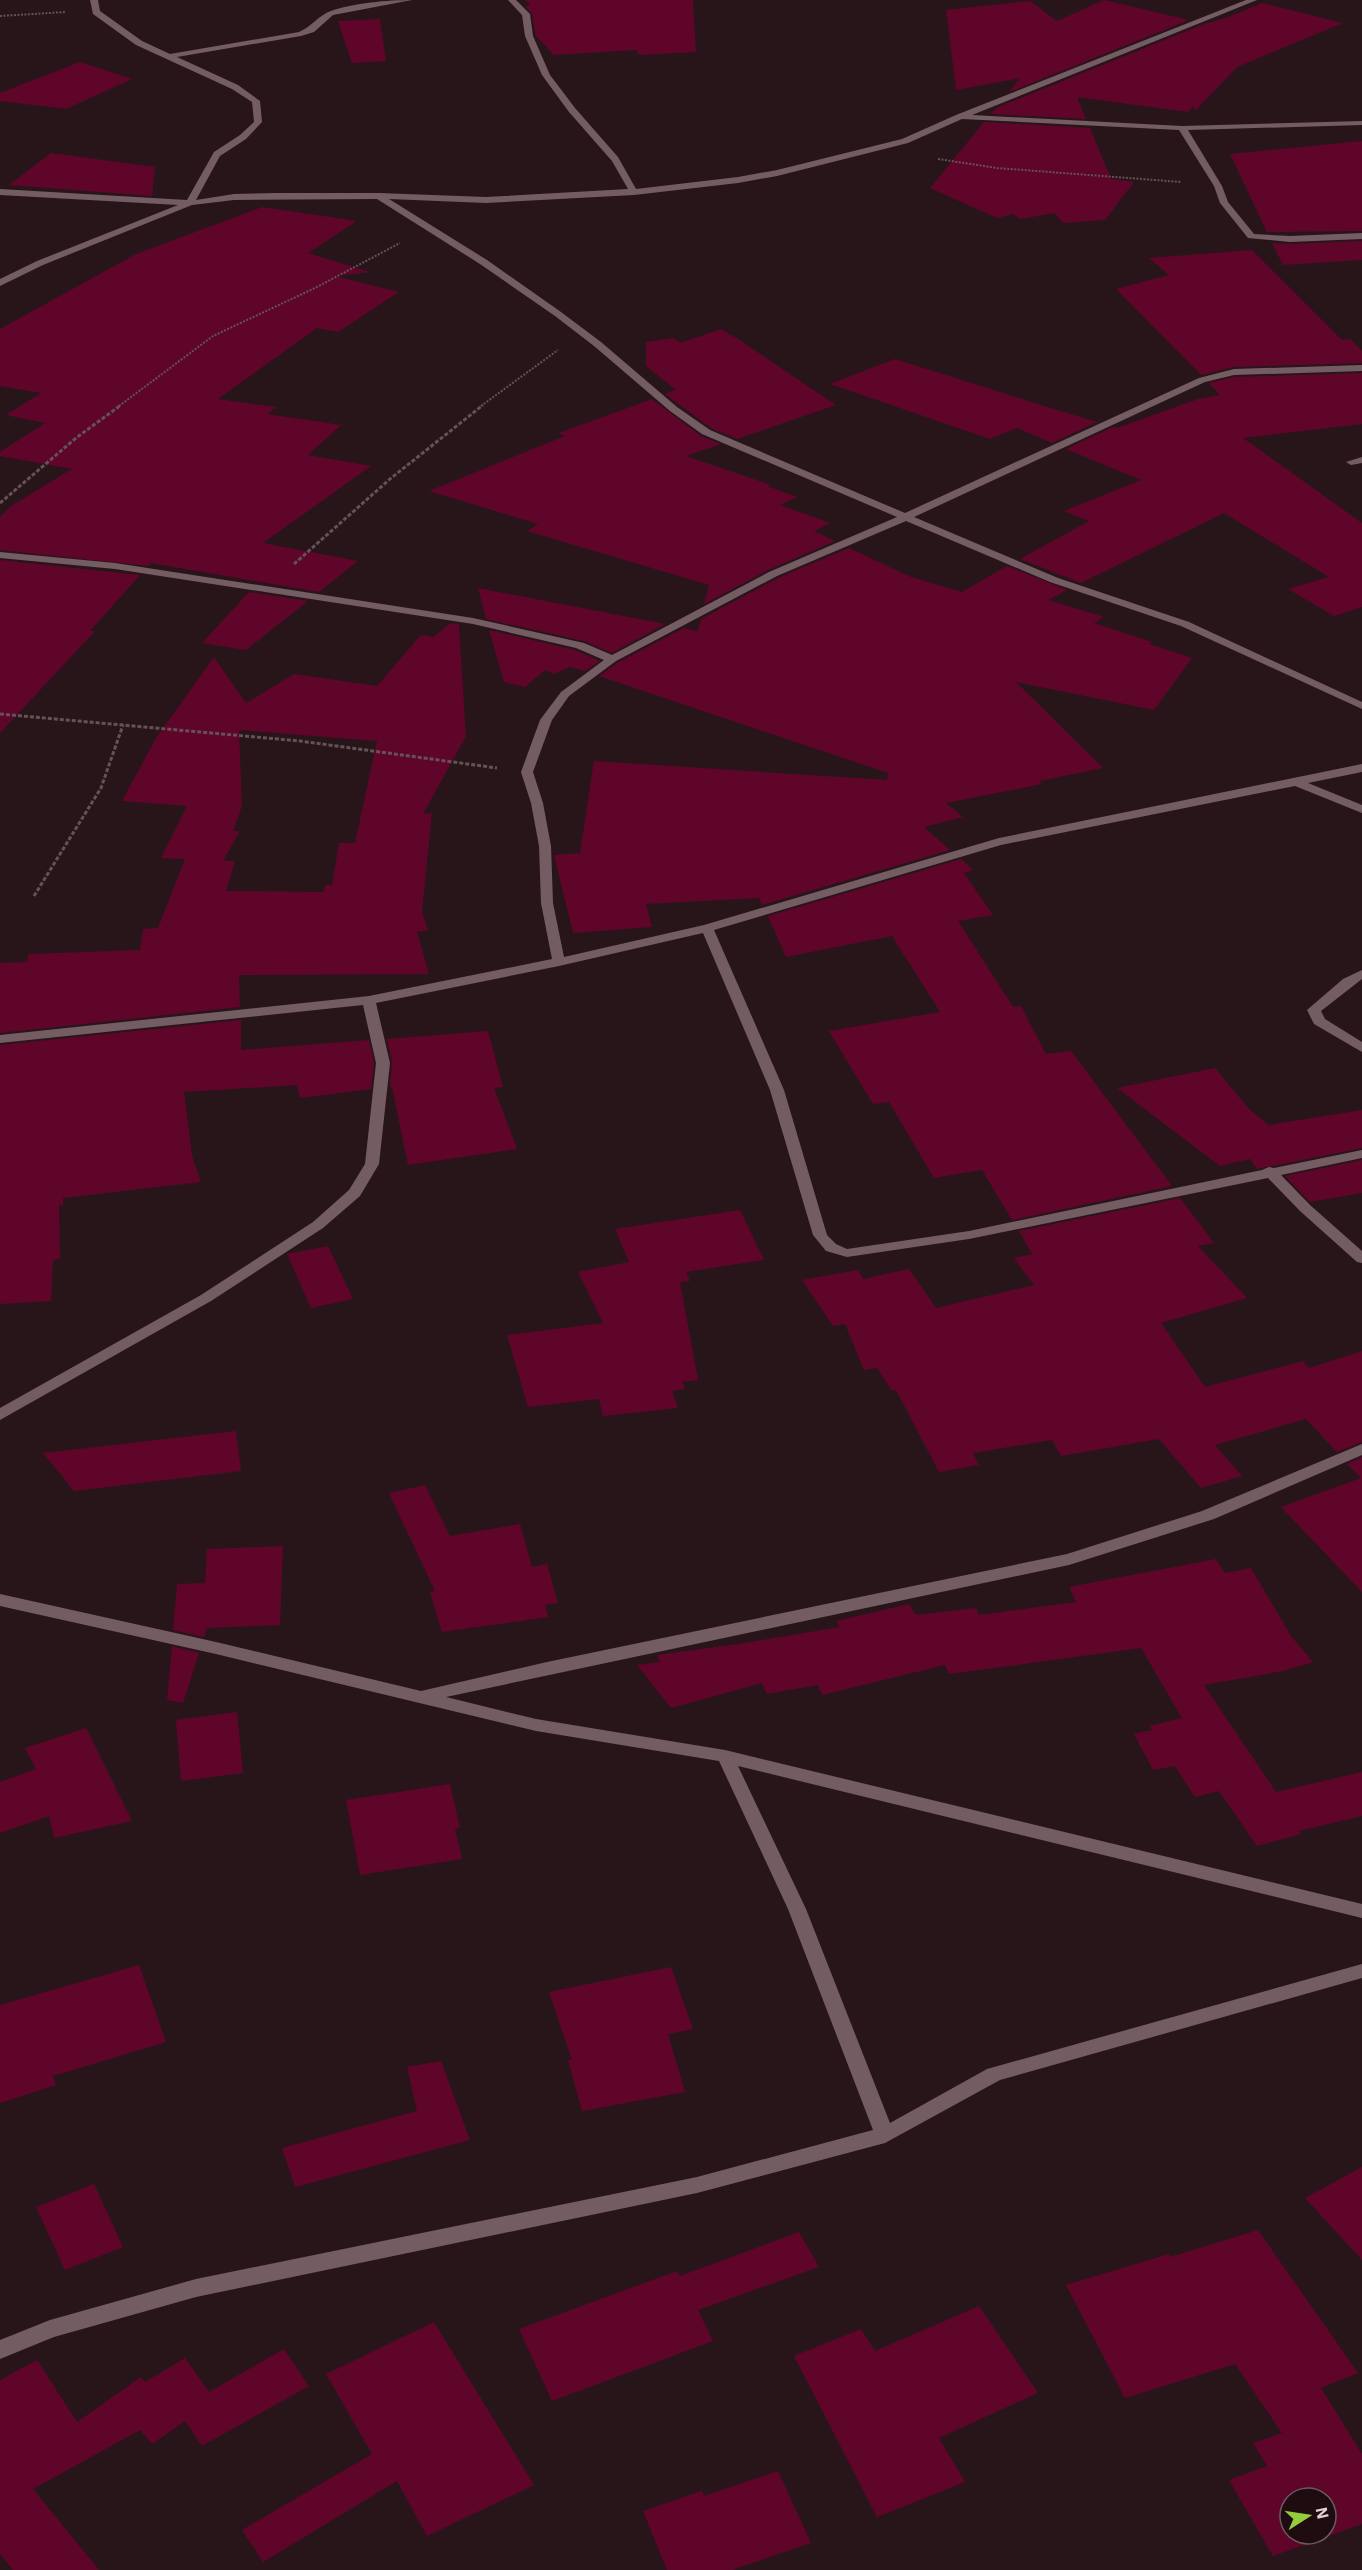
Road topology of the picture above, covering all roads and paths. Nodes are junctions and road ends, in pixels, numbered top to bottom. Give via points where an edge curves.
1 (94, 0) edge
2 (408, 0) edge
3 (512, 0) edge
4 (1253, 0) edge
5 (96, 12) junction
6 (0, 16) edge
7 (166, 57) junction
8 (959, 117) junction
9 (1362, 123) edge
10 (1182, 128) junction
11 (884, 148) junction
12 (1218, 186) junction
13 (0, 192) edge
14 (634, 192) junction
15 (379, 196) junction
16 (190, 203) junction
17 (430, 228) junction
18 (1362, 236) edge
19 (0, 283) edge
20 (583, 332) junction
21 (1362, 368) edge
22 (1362, 460) edge
23 (1351, 462) dead end
24 (0, 503) edge
25 (903, 518) junction
26 (0, 555) edge
27 (268, 590) junction
28 (612, 659) junction
29 (1362, 706) edge
30 (0, 714) edge
31 (123, 725) junction
32 (1362, 768) edge
33 (527, 772) junction
34 (1295, 782) junction
35 (1362, 809) edge
36 (34, 896) dead end
37 (707, 928) junction
38 (559, 962) junction
39 (1362, 974) edge
40 (369, 1000) junction
41 (0, 1039) edge
42 (1362, 1047) edge
43 (1362, 1154) edge
44 (1269, 1171) junction
45 (1362, 1259) edge
46 (0, 1415) edge
47 (1362, 1449) edge
48 (0, 1600) edge
49 (422, 1697) junction
50 (725, 1756) junction
51 (1362, 1911) edge
52 (1362, 1971) edge
53 (885, 2134) junction
54 (0, 2350) edge

1 - 5 street
2 - 7 street via 331,13 301,34
3 - 14 street via 526,14 539,61 558,94 616,161
4 - 8 street
5 - 6 path
5 - 7 street
7 - 16 street via 235,87 256,101 259,111 258,122 217,154
8 - 10 street
8 - 11 street
9 - 10 street
10 - 12 street
11 - 12 path via 997,168
11 - 14 street via 738,180
12 - 18 street via 1224,202 1251,236
13 - 16 street
14 - 15 street via 486,200
15 - 16 street via 265,196
15 - 17 street
16 - 19 street
17 - 20 street
17 - 24 path via 213,336 76,438
20 - 25 street via 683,418 706,432
20 - 27 path via 488,399 396,472
21 - 25 street via 1217,375
22 - 23 street
25 - 28 street via 773,574
25 - 29 street via 1054,580 1185,624
26 - 27 street via 115,566
27 - 28 street via 516,629 580,645
28 - 33 street via 565,693 546,720
30 - 31 path
31 - 33 path via 300,741
31 - 36 path via 101,788
32 - 34 street
33 - 38 street via 545,846 547,903
34 - 35 street
34 - 37 street via 999,842
37 - 38 street
37 - 44 street via 777,1090 820,1235 833,1249 847,1253 969,1236
38 - 40 street
39 - 42 street via 1314,1010 1319,1021
40 - 41 street
40 - 46 street via 383,1063 372,1164 355,1192 318,1225 206,1298
43 - 44 street
44 - 45 street
47 - 49 street via 1209,1515 1069,1559
48 - 49 street
49 - 50 street via 536,1725
50 - 51 street
50 - 53 street via 797,1909
52 - 53 street via 994,2074
53 - 54 street via 697,2185 196,2288 50,2329

